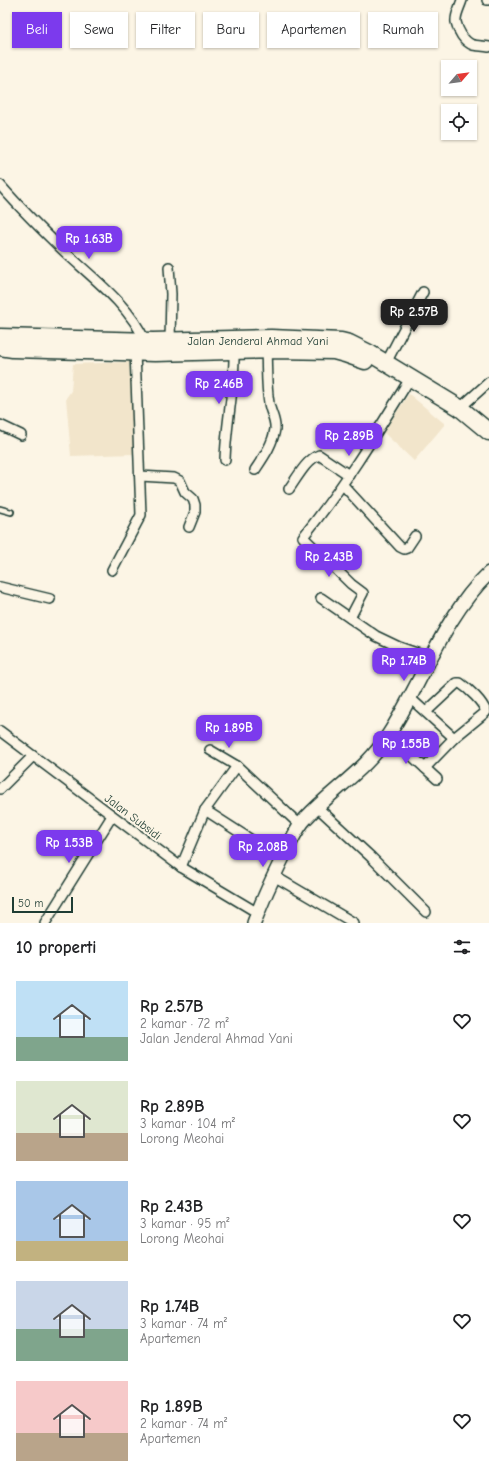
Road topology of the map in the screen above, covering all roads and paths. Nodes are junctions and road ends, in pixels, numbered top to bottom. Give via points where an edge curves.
1 (462, 0) edge
2 (489, 47) edge
3 (0, 185) edge
4 (169, 267) dead end
5 (423, 292) dead end
6 (0, 337) edge
7 (170, 341) junction
8 (140, 346) junction
9 (0, 347) edge
10 (266, 350) junction
11 (234, 351) junction
12 (386, 363) junction
13 (489, 382) edge
14 (406, 385) junction
15 (460, 408) junction
16 (0, 425) edge
17 (489, 432) edge
18 (21, 436) dead end
19 (489, 442) edge
20 (225, 460) dead end
21 (255, 470) dead end
22 (349, 475) junction
23 (140, 476) junction
24 (343, 485) junction
25 (289, 490) dead end
26 (0, 509) edge
27 (11, 512) dead end
28 (189, 527) dead end
29 (415, 536) dead end
30 (112, 570) dead end
31 (489, 573) edge
32 (0, 587) edge
33 (321, 598) dead end
34 (50, 599) dead end
35 (350, 618) junction
36 (431, 658) junction
37 (410, 698) junction
38 (426, 712) junction
39 (0, 731) edge
40 (389, 735) junction
41 (454, 738) junction
42 (210, 750) dead end
43 (34, 756) junction
44 (237, 766) junction
45 (425, 768) junction
46 (437, 779) dead end
47 (0, 789) edge
48 (316, 807) junction
49 (205, 810) junction
50 (112, 816) junction
51 (300, 825) junction
52 (267, 850) dead end
53 (181, 867) junction
54 (274, 876) junction
55 (426, 912) dead end
56 (256, 918) edge
57 (45, 923) edge
58 (354, 923) edge

1 - 2 street via 456,22 462,36 473,45
3 - 8 street via 32,220 120,304 141,331
4 - 7 street via 172,300
5 - 12 street
6 - 8 highway, Jalan Jenderal Ahmad Yani
7 - 8 highway, Jalan Jenderal Ahmad Yani
7 - 12 highway, Jalan Jenderal Ahmad Yani via 271,338 336,340 349,343
8 - 9 highway, Jalan Jenderal Ahmad Yani via 13,349
8 - 11 highway, Jalan Jenderal Ahmad Yani via 155,353
8 - 23 street
10 - 11 highway, Jalan Jenderal Ahmad Yani
10 - 14 highway, Jalan Jenderal Ahmad Yani via 334,351 374,366
10 - 21 street via 268,400 275,428 271,444
11 - 20 street
12 - 15 highway, Jalan Jenderal Ahmad Yani
13 - 15 street
14 - 19 highway, Jalan Jenderal Ahmad Yani via 458,417
14 - 22 street
15 - 17 highway, Jalan Jenderal Ahmad Yani
16 - 18 street
22 - 24 street
22 - 25 street via 319,455 308,463
23 - 28 street via 174,478 180,481 195,505
23 - 30 street via 141,515
24 - 29 street via 400,547 407,548
24 - 35 street via 303,537 351,584 364,593
26 - 27 lane
31 - 36 street via 452,618
32 - 34 street
33 - 35 street
35 - 36 street via 376,636
36 - 37 street
37 - 38 street
37 - 40 street
38 - 41 street
38 - 41 street via 457,683 464,686 486,712
39 - 43 street, Jalan Subsidi
40 - 45 street
40 - 48 street via 363,768
41 - 45 street
42 - 44 street
43 - 47 street
43 - 50 street, Jalan Subsidi
44 - 49 street
44 - 51 street
45 - 46 street
48 - 51 street
48 - 55 street
49 - 52 street
49 - 53 street
50 - 53 street, Jalan Subsidi
50 - 57 street
51 - 54 street
53 - 56 street, Jalan Subsidi
54 - 56 street
54 - 58 street

